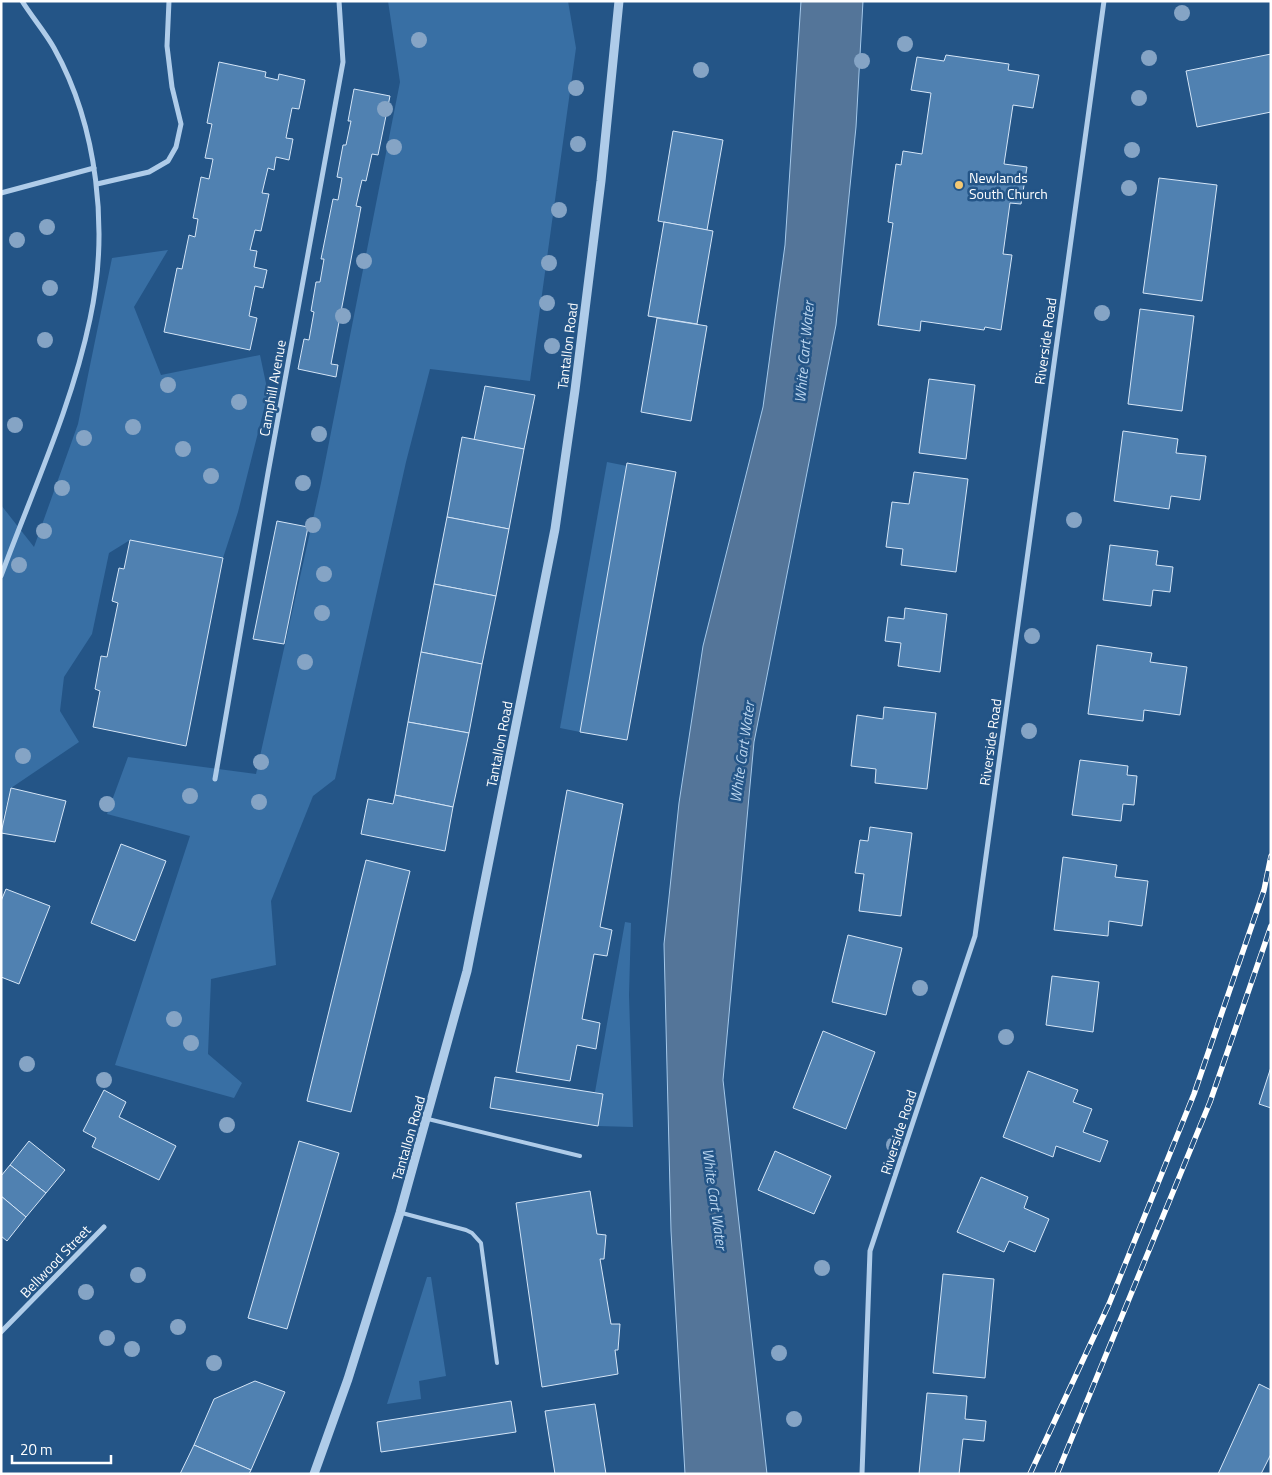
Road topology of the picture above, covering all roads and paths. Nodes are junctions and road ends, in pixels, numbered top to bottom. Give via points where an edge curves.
1 (22, 1) edge
2 (169, 1) edge
3 (339, 1) edge
4 (619, 1) edge
5 (1104, 1) edge
6 (94, 168) junction
7 (97, 184) junction
8 (1, 193) edge
9 (1, 576) edge
10 (215, 778) dead end
11 (428, 1119) junction
12 (580, 1156) dead end
13 (400, 1213) junction
14 (104, 1227) dead end
15 (1, 1332) edge
16 (497, 1363) dead end
17 (314, 1474) edge
18 (862, 1474) edge

1 - 6 street via 54,47 72,88 86,126
2 - 7 street via 167,46 181,124 176,147 168,161 149,172
3 - 10 street, Camphill Avenue via 343,62
4 - 11 street, Tantallon Road via 600,190 555,529 467,970
5 - 18 street, Riverside Road via 974,936 870,1251
6 - 7 street
6 - 8 street
7 - 9 street via 97,270 90,318 74,380
11 - 12 lane
11 - 13 street, Tantallon Road
13 - 16 lane via 472,1232 480,1243
13 - 17 street, Tantallon Road via 348,1379
14 - 15 street, Bellwood Street

